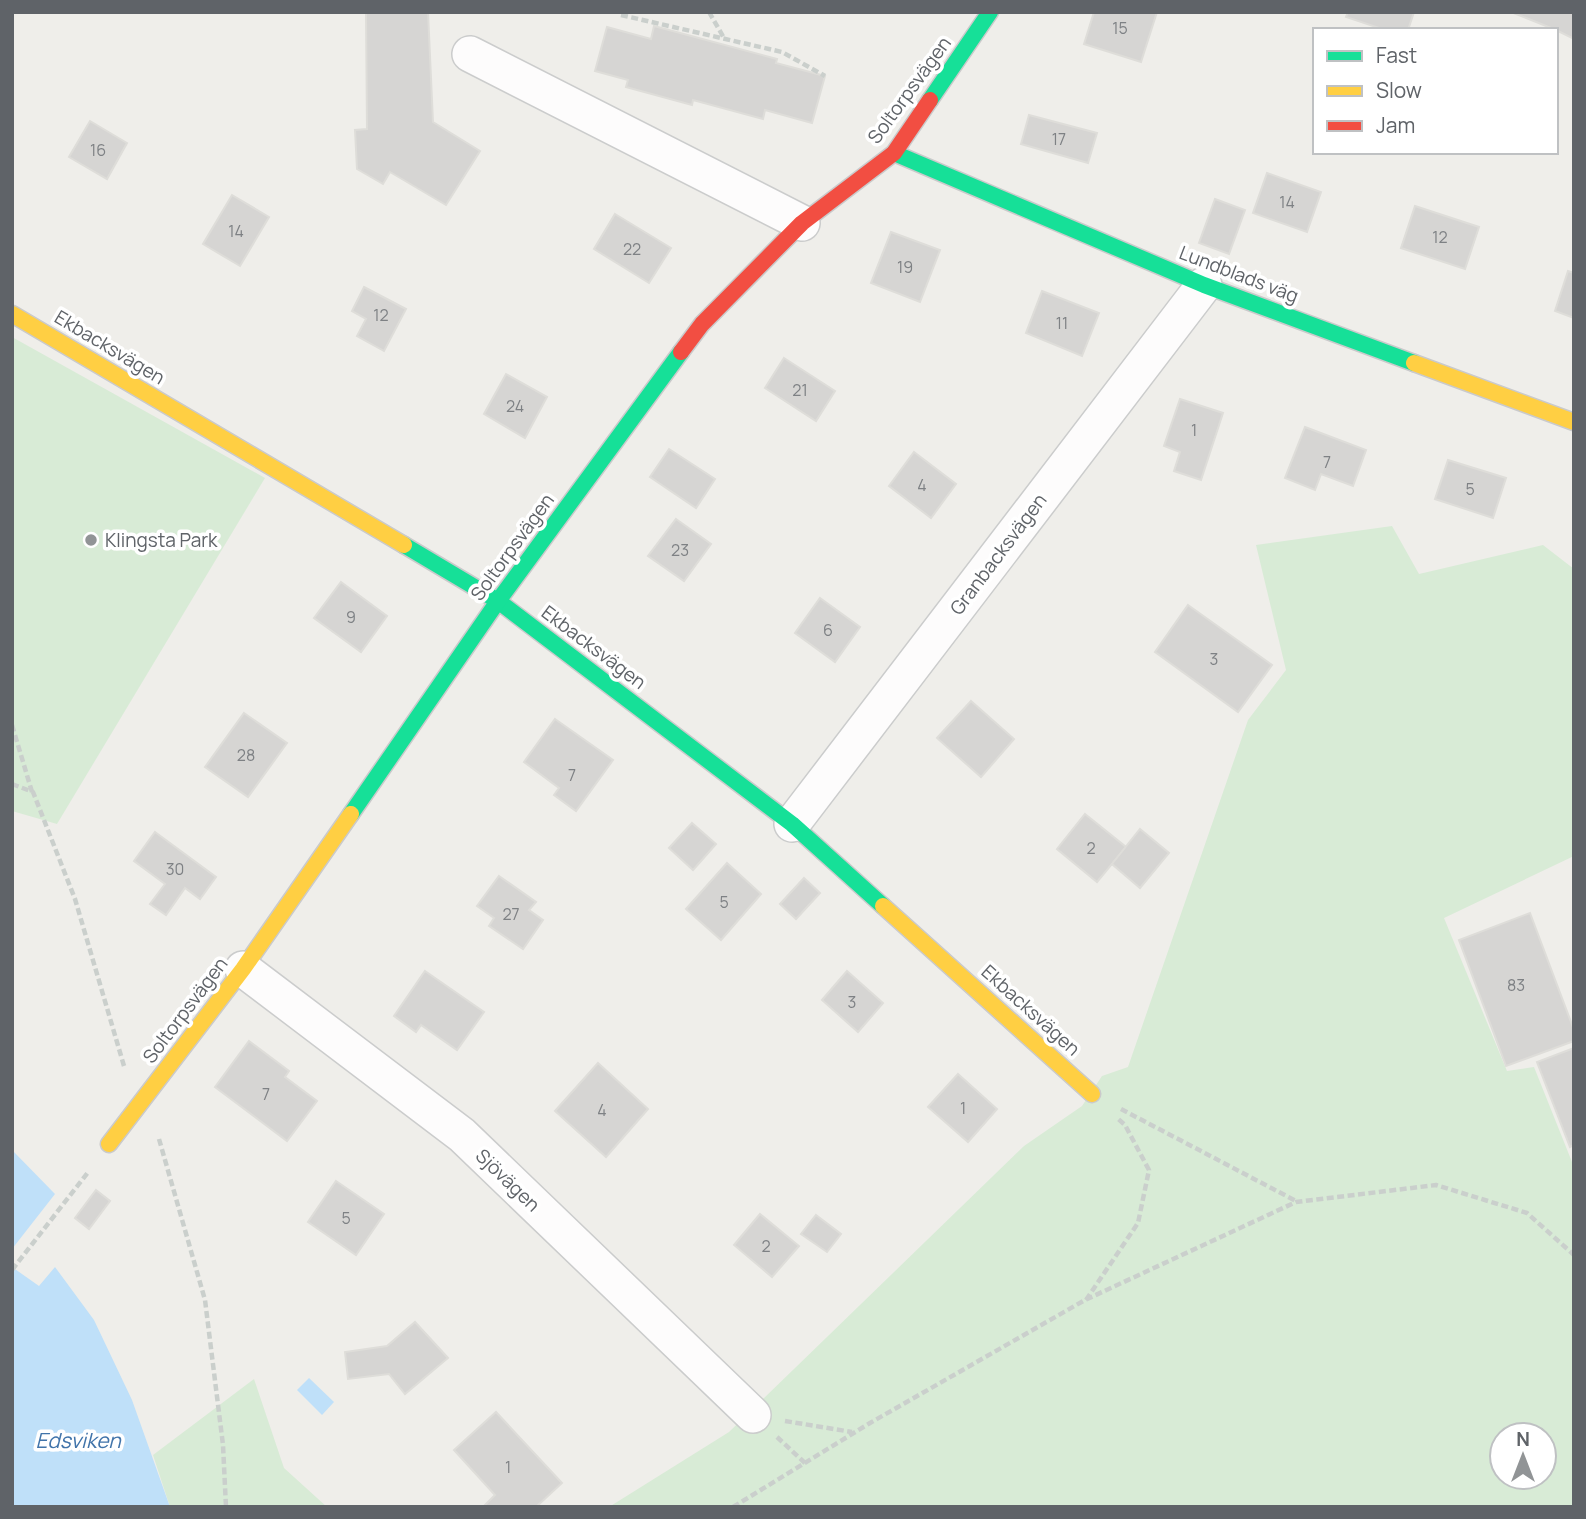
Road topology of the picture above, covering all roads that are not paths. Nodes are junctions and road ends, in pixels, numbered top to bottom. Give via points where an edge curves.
1 (990, 12) edge
2 (470, 54) dead end
3 (894, 153) junction
4 (802, 223) junction
5 (1204, 285) junction
6 (12, 314) edge
7 (1574, 422) edge
8 (498, 601) junction
9 (792, 824) junction
10 (243, 969) junction
11 (1092, 1094) road end
12 (109, 1144) road end
13 (753, 1415) road end

1 - 3 street, Soltorpsvägen
2 - 4 street
3 - 4 street, Soltorpsvägen
3 - 5 street, Lundblads väg
4 - 8 street, Soltorpsvägen via 702,324
5 - 7 street, Lundblads väg
5 - 9 street, Granbacksvägen
6 - 8 street, Ekbacksvägen
8 - 9 street, Ekbacksvägen
8 - 10 street, Soltorpsvägen
9 - 11 street, Ekbacksvägen
10 - 12 street, Soltorpsvägen
10 - 13 street, Sjövägen via 462,1135

